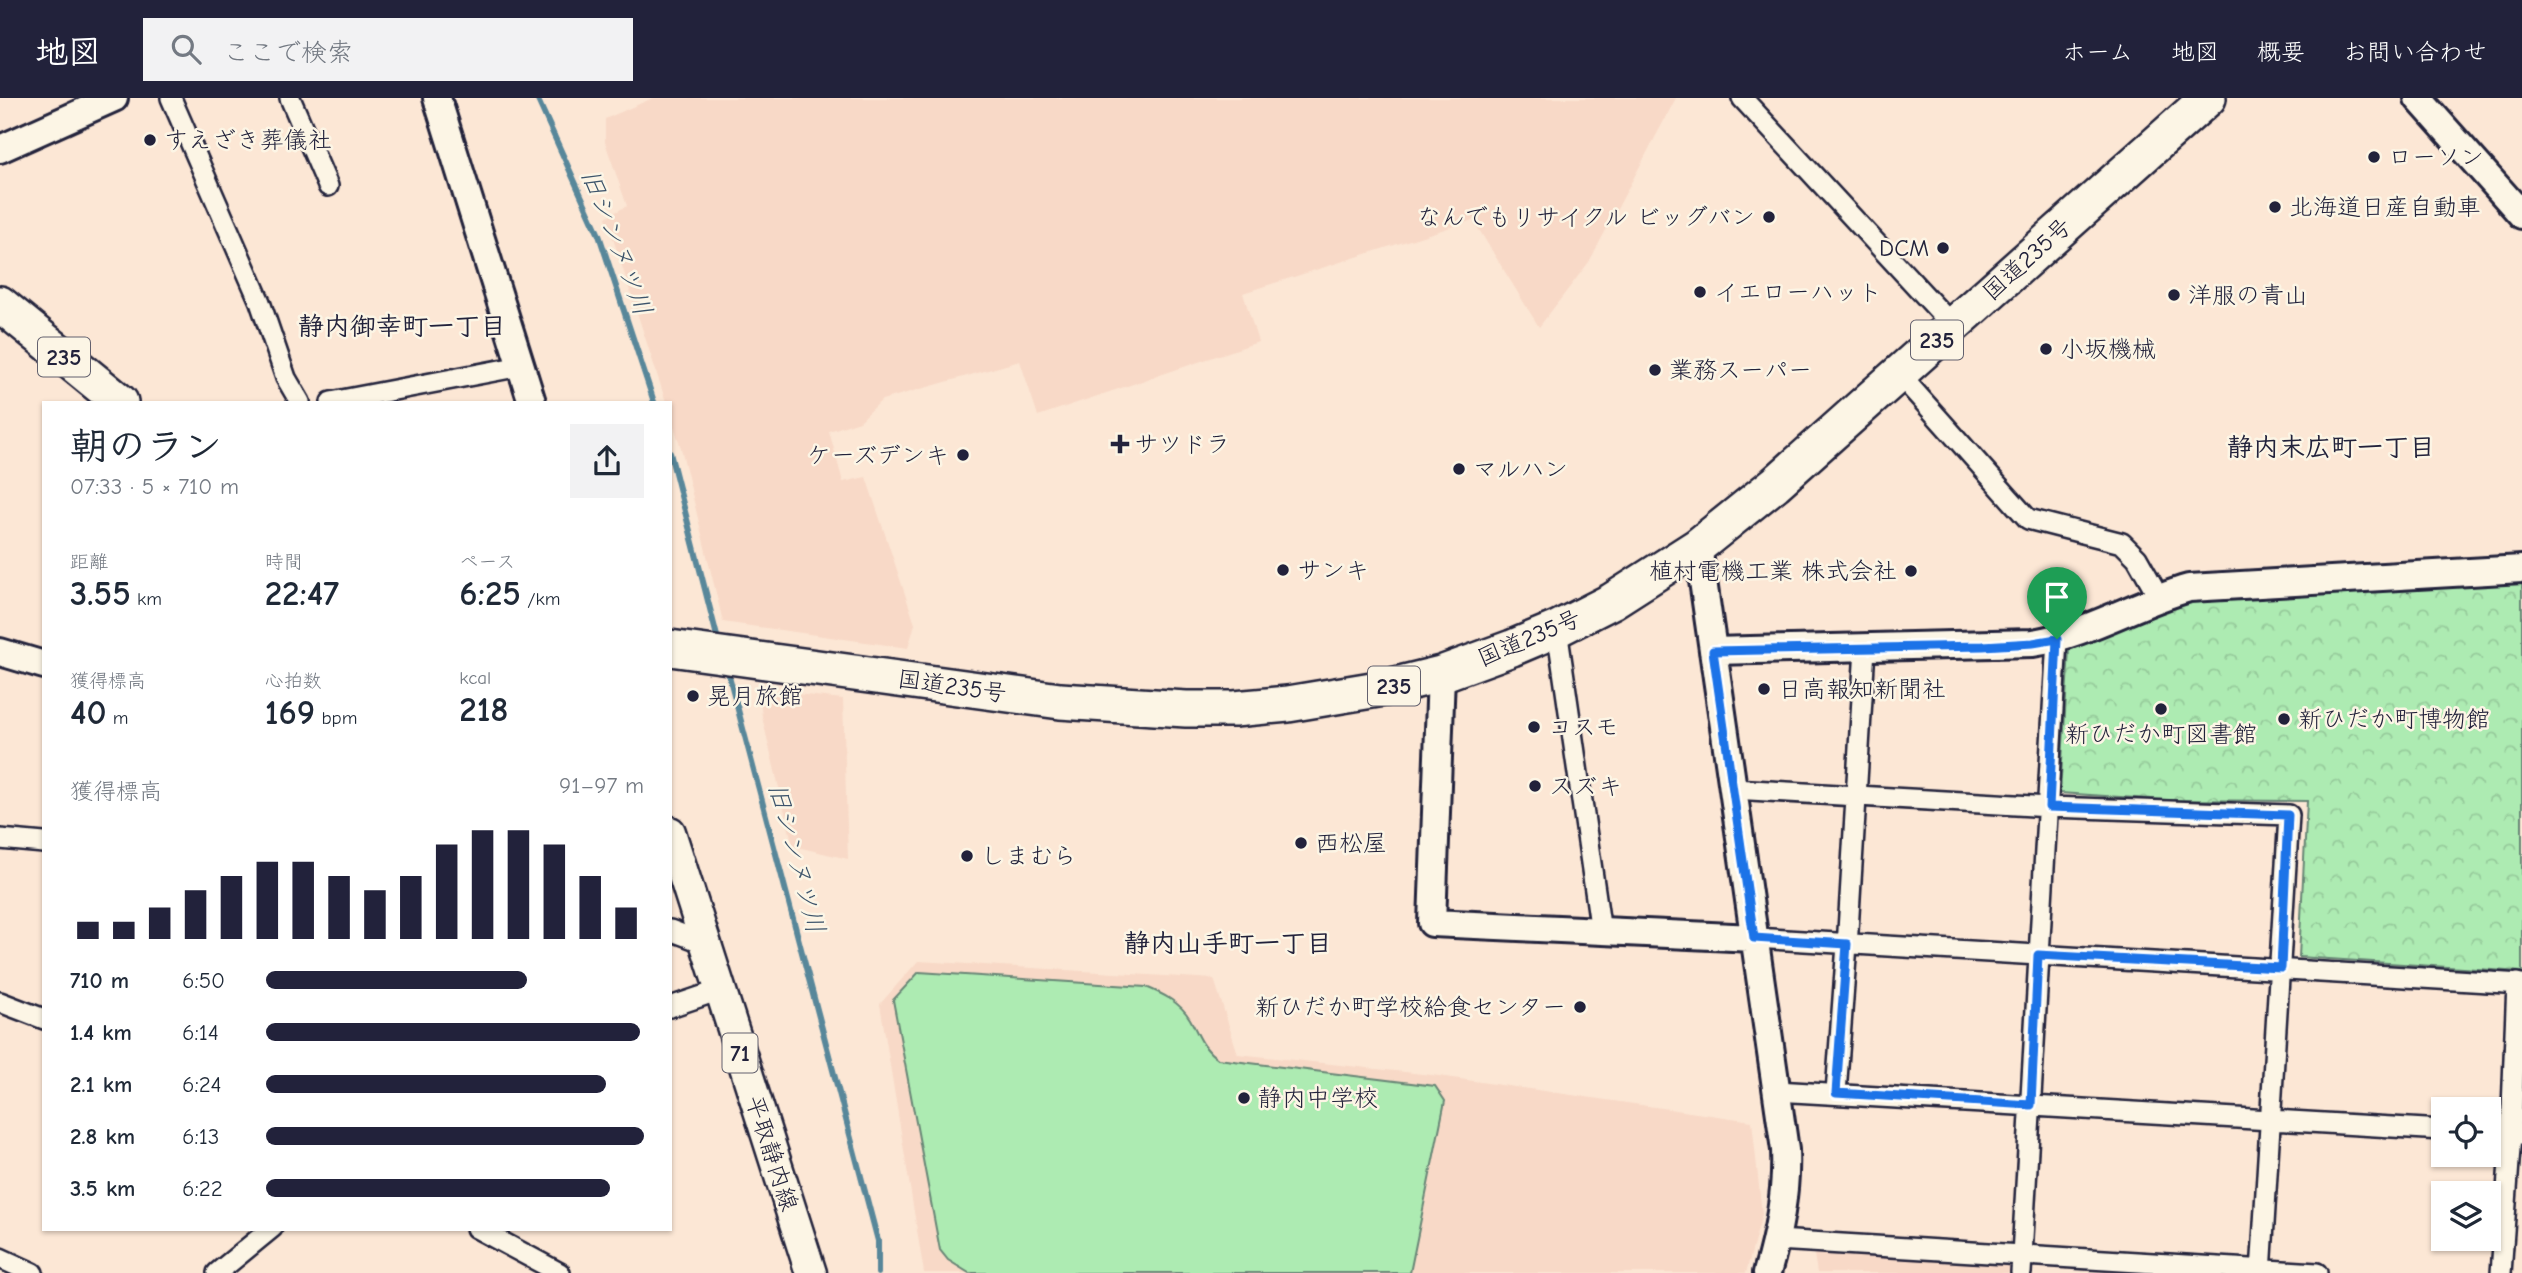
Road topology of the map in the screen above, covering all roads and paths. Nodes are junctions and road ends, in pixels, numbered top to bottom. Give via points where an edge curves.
1 (114, 98) edge
2 (171, 98) edge
3 (290, 98) edge
4 (437, 98) edge
5 (1742, 98) edge
6 (2208, 98) edge
7 (2418, 98) edge
8 (0, 149) edge
9 (328, 186) dead end
10 (2522, 215) edge
11 (0, 304) edge
12 (1953, 326) junction
13 (521, 366) junction
14 (1899, 374) junction
15 (119, 401) edge
16 (299, 401) edge
17 (336, 401) edge
18 (532, 401) edge
19 (1698, 546) junction
20 (2522, 569) edge
21 (2159, 597) junction
22 (1557, 629) junction
23 (2057, 639) junction
24 (672, 648) edge
25 (1864, 648) junction
26 (1713, 651) junction
27 (0, 652) edge
28 (42, 664) edge
29 (1441, 674) junction
30 (1732, 789) junction
31 (1857, 796) junction
32 (2049, 807) junction
33 (672, 838) edge
34 (0, 839) edge
35 (42, 843) edge
36 (672, 931) edge
37 (1601, 932) junction
38 (1754, 938) junction
39 (706, 944) junction
40 (1847, 944) junction
41 (2038, 955) junction
42 (2281, 968) junction
43 (2519, 984) edge
44 (720, 990) junction
45 (0, 1002) edge
46 (672, 1006) edge
47 (42, 1018) edge
48 (1776, 1091) junction
49 (1836, 1093) junction
50 (2031, 1105) junction
51 (2271, 1121) junction
52 (2431, 1129) edge
53 (2516, 1134) edge
54 (269, 1231) edge
55 (482, 1231) edge
56 (1777, 1240) junction
57 (0, 1258) edge
58 (2021, 1264) edge
59 (2261, 1271) edge
60 (223, 1272) edge
61 (33, 1273) edge
62 (559, 1273) edge
63 (811, 1273) edge
64 (1767, 1273) edge
65 (2316, 1273) edge
66 (2501, 1273) edge

1 - 8 street
2 - 16 street
3 - 9 street
4 - 13 street
5 - 12 street
6 - 12 highway, 国道235号 / 235
7 - 10 street
11 - 15 highway, 235
12 - 14 highway, 国道235号 / 235
13 - 17 street
13 - 18 street
14 - 19 highway, 国道235号 / 235
14 - 21 street via 2028,519 2122,543 2137,558
19 - 22 highway, 国道235号 / 235 via 1612,601
19 - 26 street
20 - 21 street via 2228,584
21 - 23 street
22 - 29 highway, 国道235号 / 235
22 - 37 street
23 - 25 street via 1983,646
23 - 32 street
24 - 29 highway, 国道235号 / 235 via 1060,701 1186,709 1311,701
25 - 26 street
25 - 31 street
26 - 30 street
27 - 28 street
29 - 37 street via 1432,922
30 - 31 street
30 - 38 street
31 - 32 street
31 - 40 street
32 - 41 street
32 - 42 street via 2288,815
33 - 39 main road, 平取静内線 / 71
34 - 35 street
36 - 39 street
37 - 38 street
38 - 40 street
38 - 48 street
39 - 44 main road, 平取静内線 / 71
40 - 41 street
40 - 49 street
41 - 42 street
41 - 50 street
42 - 43 street
42 - 51 street
43 - 53 street
44 - 46 street
44 - 63 main road, 平取静内線 / 71
45 - 47 street
48 - 49 street
48 - 56 street via 1786,1175
49 - 50 street
50 - 51 street
50 - 58 street
51 - 52 street
51 - 59 street
53 - 66 street
54 - 60 street
55 - 62 street
56 - 58 street
56 - 64 street
57 - 61 street
58 - 59 street
59 - 65 street

